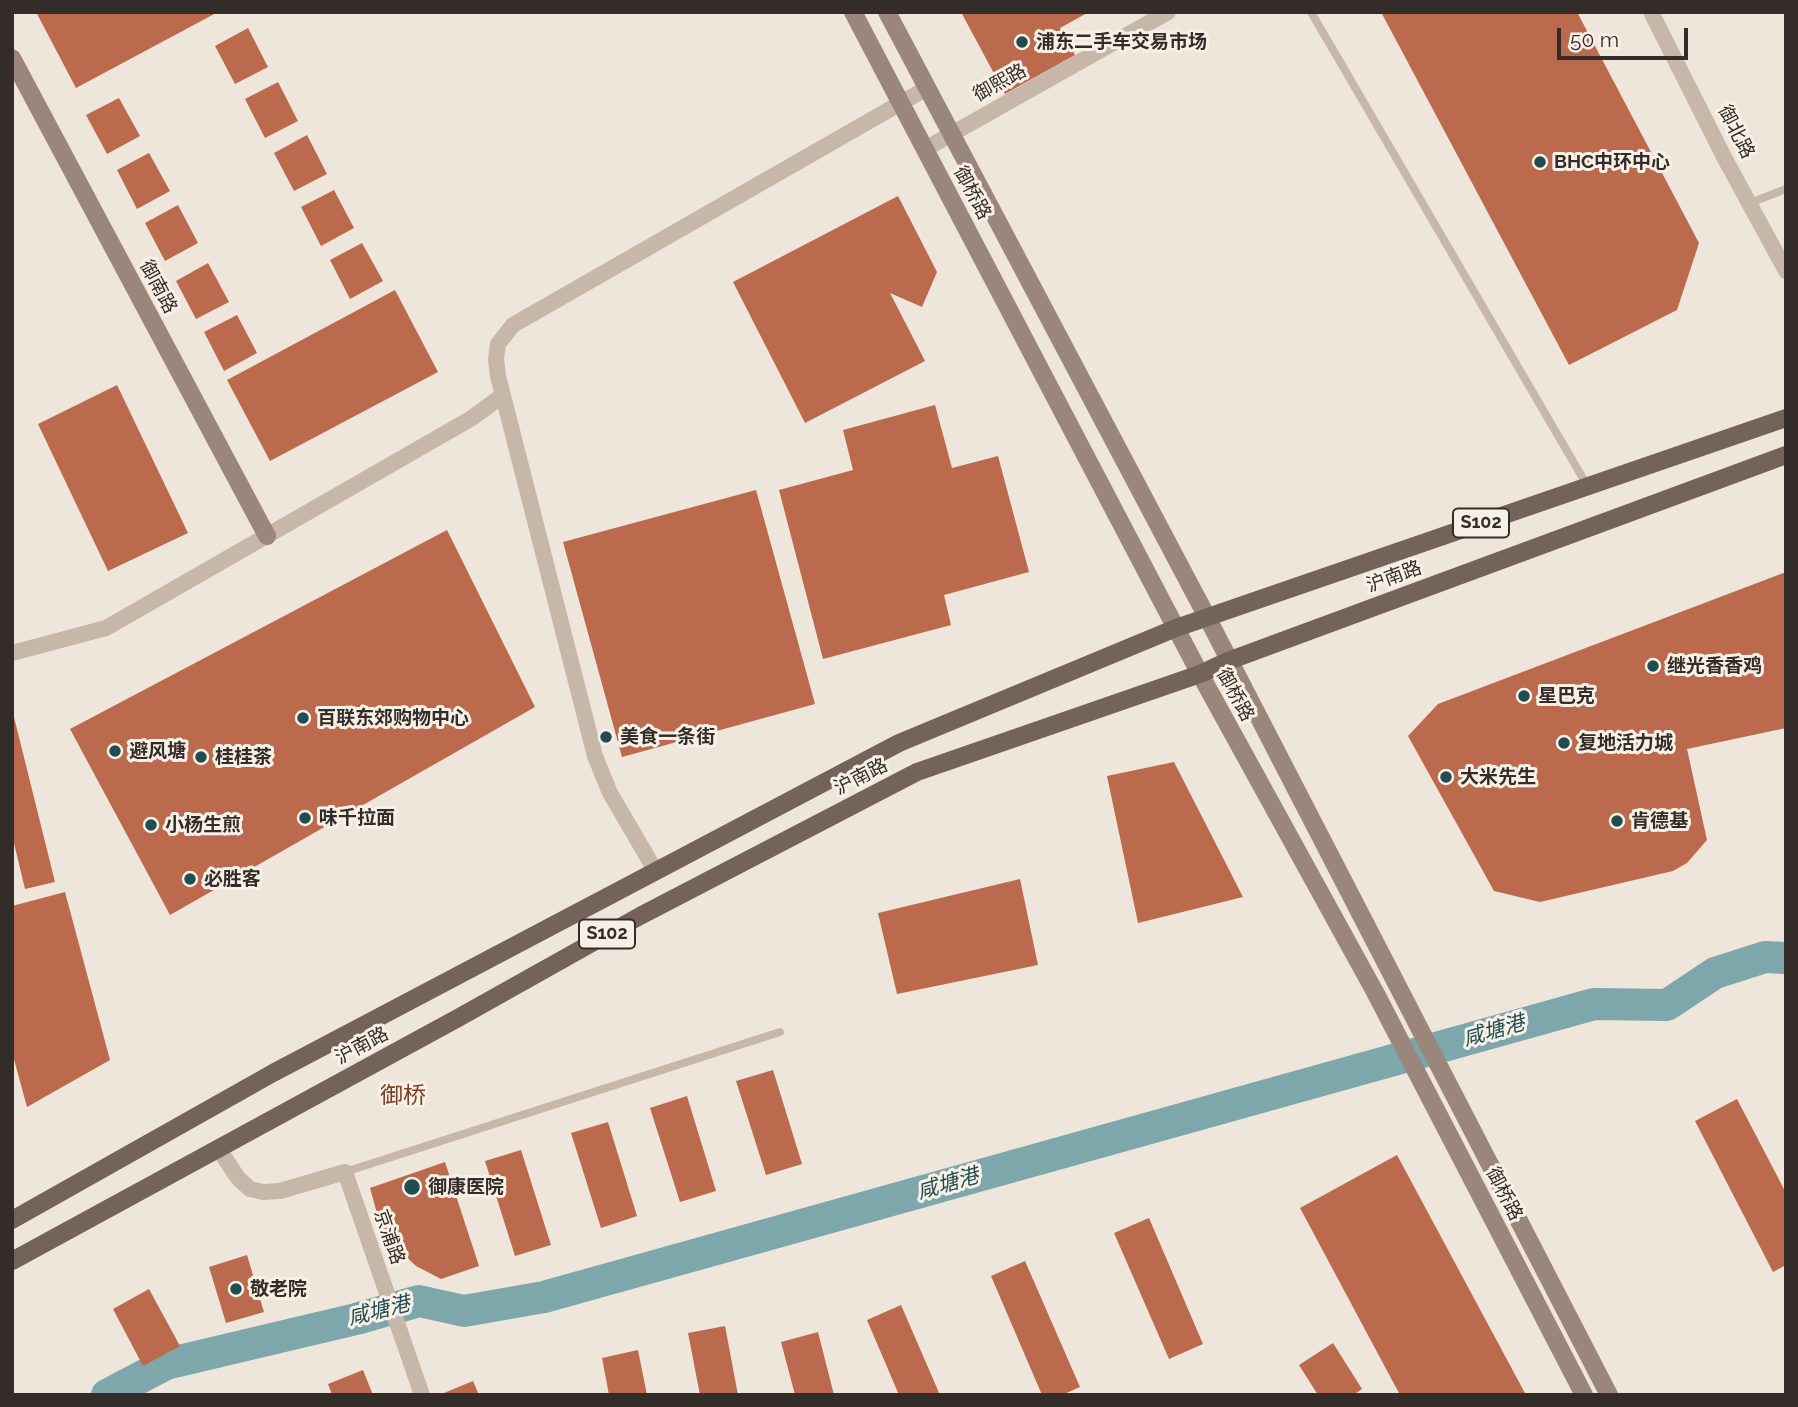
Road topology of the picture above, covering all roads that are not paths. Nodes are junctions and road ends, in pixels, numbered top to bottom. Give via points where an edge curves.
1 (853, 12) edge
2 (887, 12) edge
3 (1168, 12) edge
4 (1311, 12) edge
5 (1651, 12) edge
6 (12, 58) edge
7 (927, 88) junction
8 (902, 103) junction
9 (952, 134) junction
10 (925, 149) junction
11 (1786, 189) edge
12 (1750, 203) junction
13 (1786, 271) edge
14 (503, 395) junction
15 (1786, 418) edge
16 (1786, 455) edge
17 (1589, 488) junction
18 (267, 536) junction
19 (1207, 617) junction
20 (1175, 628) junction
21 (12, 653) edge
22 (1227, 661) junction
23 (1200, 674) junction
24 (654, 870) junction
25 (780, 1032) dead end
26 (218, 1148) junction
27 (345, 1172) junction
28 (12, 1220) edge
29 (12, 1261) edge
30 (422, 1395) edge
31 (1584, 1395) edge
32 (1609, 1395) edge

1 - 8 main road, 御桥路
2 - 7 main road, 御桥路
3 - 9 street, 御熙路
4 - 17 lane
5 - 12 street, 御北路
6 - 18 main road, 御南路
7 - 8 street
7 - 9 main road, 御桥路
8 - 10 main road, 御桥路
8 - 14 street via 513,325 498,344
9 - 10 street, 御熙路
9 - 19 main road, 御桥路
10 - 20 main road, 御桥路
11 - 12 lane
12 - 13 street, 御北路
14 - 18 street via 472,418
14 - 24 street via 595,756 610,793
15 - 17 main road, 沪南路 / S102
16 - 22 main road, 沪南路 / S102
17 - 19 main road, 沪南路 / S102
18 - 21 street via 106,628
19 - 20 main road, 沪南路 / S102
19 - 22 main road, 御桥路
20 - 23 main road, 御桥路
20 - 24 main road, 沪南路 / S102 via 899,743
22 - 23 main road, 沪南路 / S102
22 - 32 main road, 御桥路
23 - 26 main road, 沪南路 / S102 via 917,772 640,916
23 - 31 main road, 御桥路 via 1375,992
24 - 28 main road, 沪南路 / S102 via 273,1073
25 - 27 lane
26 - 27 street via 238,1178 250,1189 263,1192
26 - 29 main road, 沪南路 / S102
27 - 30 street, 京浦路

